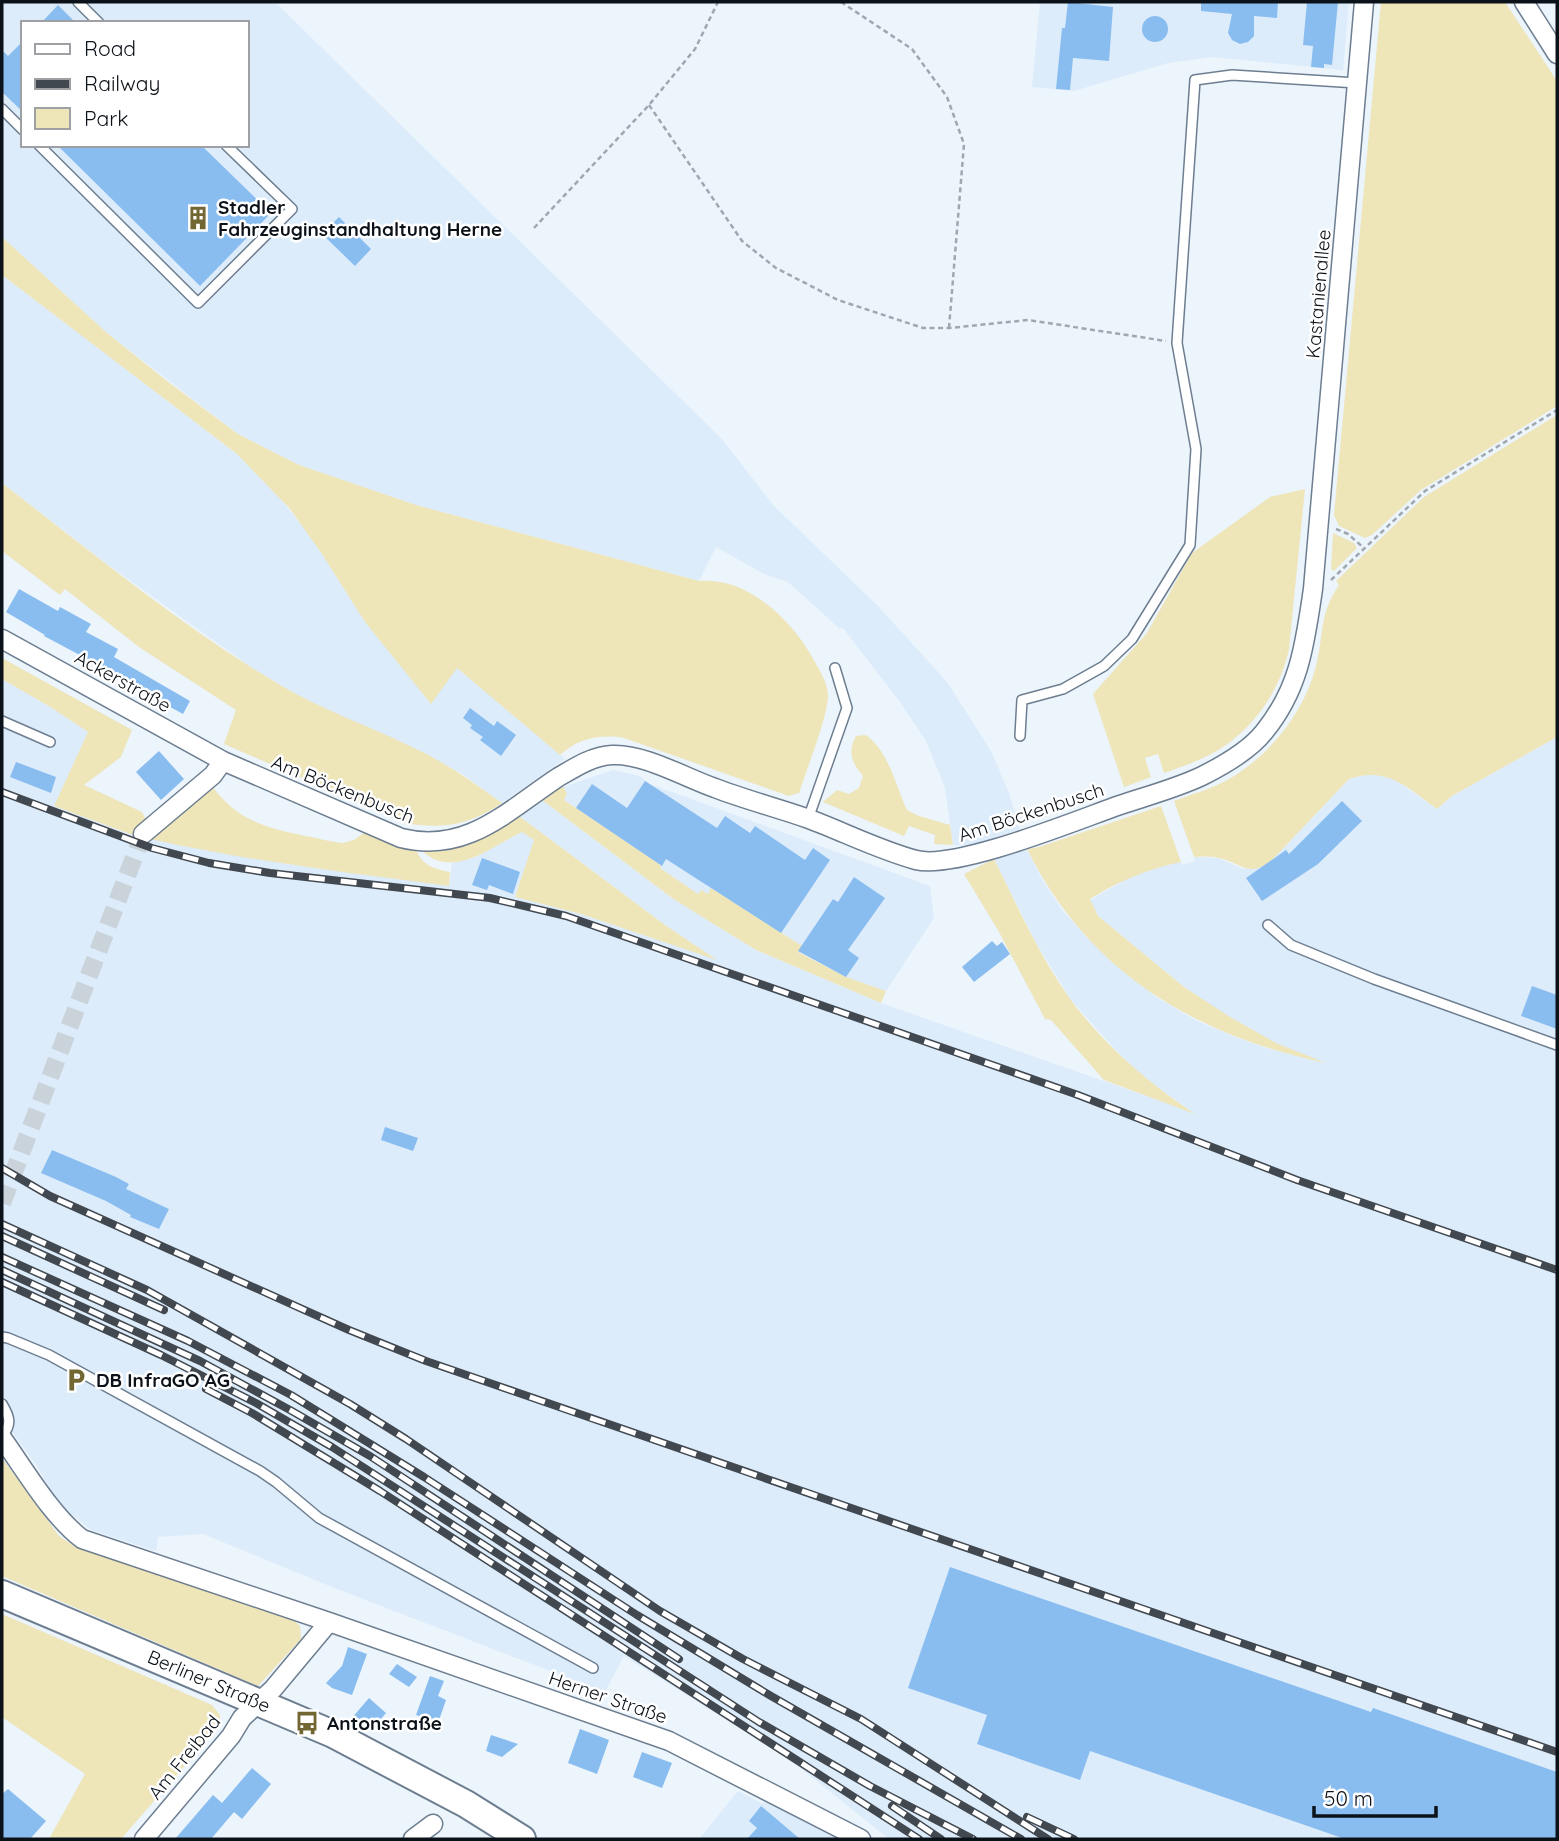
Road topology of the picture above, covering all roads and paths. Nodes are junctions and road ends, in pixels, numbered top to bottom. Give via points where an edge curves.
1 (78, 2) edge
2 (718, 2) edge
3 (841, 2) edge
4 (1364, 2) edge
5 (1524, 2) edge
6 (97, 21) edge
7 (1557, 54) edge
8 (1357, 83) junction
9 (649, 105) junction
10 (2, 109) edge
11 (21, 128) edge
12 (41, 147) edge
13 (228, 147) edge
14 (534, 228) dead end
15 (949, 328) junction
16 (1177, 343) junction
17 (1557, 410) edge
18 (1318, 526) junction
19 (1365, 549) junction
20 (1313, 589) junction
21 (2, 639) edge
22 (835, 668) dead end
23 (2, 721) edge
24 (1020, 736) dead end
25 (50, 742) dead end
26 (223, 761) junction
27 (808, 819) junction
28 (144, 834) tunnel mouth
29 (1268, 925) dead end
30 (1557, 1045) edge
31 (2, 1337) edge
32 (2, 1404) edge
33 (2, 1437) edge
34 (2, 1594) edge
35 (329, 1622) junction
36 (593, 1668) dead end
37 (259, 1702) junction
38 (433, 1824) dead end
39 (144, 1839) edge
40 (413, 1839) edge
41 (522, 1839) edge
42 (861, 1839) edge

1 - 6 lane
2 - 9 path via 695,49
3 - 15 path via 912,49 947,97 964,144
4 - 8 street, Kastanienallee
5 - 7 street
8 - 16 lane via 1232,75 1195,80
8 - 18 street, Kastanienallee
9 - 14 path
9 - 15 path via 742,241 776,268 838,300 923,328
10 - 11 lane
12 - 13 lane via 198,303 292,208
15 - 16 path via 1028,320
16 - 24 lane via 1196,449 1190,545 1132,639 1104,666 1063,690 1022,700
17 - 19 path via 1425,491
18 - 19 path via 1348,534
18 - 20 street, Kastanienallee
19 - 20 path via 1330,581
20 - 27 street, Am Böckenbusch via 1297,677 1281,710 1240,754 1199,778 942,861 918,860
21 - 26 street, Ackerstraße
22 - 27 lane via 847,708
23 - 25 lane
26 - 27 street, Am Böckenbusch via 418,842 461,838 576,767 610,754 636,758
26 - 28 street
29 - 30 lane via 1291,945
31 - 36 lane via 49,1355 236,1458 276,1482 319,1518
32 - 33 lane via 10,1421
33 - 35 street, Herner Straße via 60,1517 82,1539
34 - 37 main road, Berliner Straße
35 - 37 street
35 - 42 street, Herner Straße via 669,1741
37 - 39 street, Am Freibad
37 - 41 main road, Berliner Straße via 402,1769
38 - 40 street

